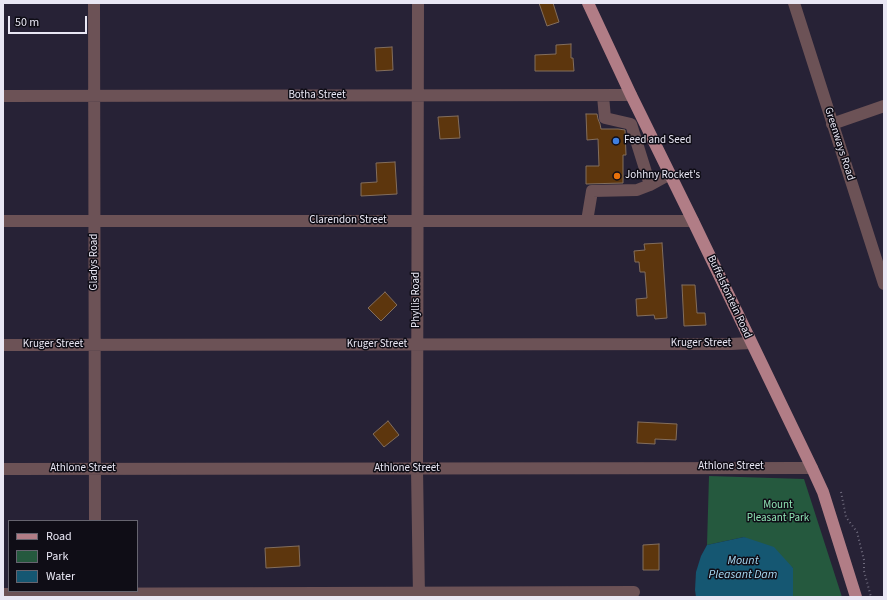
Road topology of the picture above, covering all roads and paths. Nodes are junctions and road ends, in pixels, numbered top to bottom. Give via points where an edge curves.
1 (94, 3) edge
2 (418, 3) edge
3 (588, 3) edge
4 (794, 3) edge
5 (631, 95) junction
6 (3, 96) edge
7 (94, 96) junction
8 (418, 96) junction
9 (603, 96) junction
10 (884, 106) edge
11 (832, 124) junction
12 (670, 174) junction
13 (650, 185) junction
14 (693, 220) junction
15 (3, 221) edge
16 (95, 221) junction
17 (418, 221) junction
18 (587, 221) junction
19 (884, 284) edge
20 (751, 343) junction
21 (3, 345) edge
22 (95, 345) junction
23 (417, 345) junction
24 (812, 468) junction
25 (95, 469) junction
26 (417, 469) junction
27 (3, 470) edge
28 (841, 492) dead end
29 (95, 520) edge
30 (634, 592) dead end
31 (3, 594) edge
32 (94, 594) edge
33 (67, 595) edge
34 (419, 595) edge
35 (856, 597) edge
36 (871, 597) edge

1 - 7 street, Gladys Road
2 - 8 street, Phyllis Road
3 - 5 main road, Buffelsfontein Road
4 - 11 street, Greenways Road
5 - 9 street, Botha Street
5 - 12 main road, Buffelsfontein Road
6 - 7 street, Botha Street
7 - 8 street, Botha Street
7 - 16 street, Gladys Road
8 - 9 street, Botha Street
8 - 17 street, Phyllis Road
9 - 13 street via 605,118 631,124
10 - 11 street
11 - 19 street, Greenways Road
12 - 13 street
12 - 14 main road, Buffelsfontein Road
13 - 18 street via 637,190 592,191
14 - 18 street, Clarendon Street
14 - 20 main road, Buffelsfontein Road
15 - 16 street, Clarendon Street
16 - 17 street, Clarendon Street
16 - 22 street, Gladys Road
17 - 18 street, Clarendon Street
17 - 23 street, Phyllis Road
20 - 23 street, Kruger Street
20 - 24 main road, Buffelsfontein Road
21 - 22 street, Kruger Street
22 - 23 street, Kruger Street
22 - 25 street, Gladys Road
23 - 26 street, Phyllis Road
24 - 26 street, Athlone Street
24 - 35 main road, Buffelsfontein Road via 823,492
25 - 26 street, Athlone Street
25 - 27 street, Athlone Street
25 - 29 street, Gladys Road
26 - 34 street, Phyllis Road
28 - 36 path via 846,517 857,532
30 - 34 street
31 - 33 street
32 - 33 street
32 - 34 street

